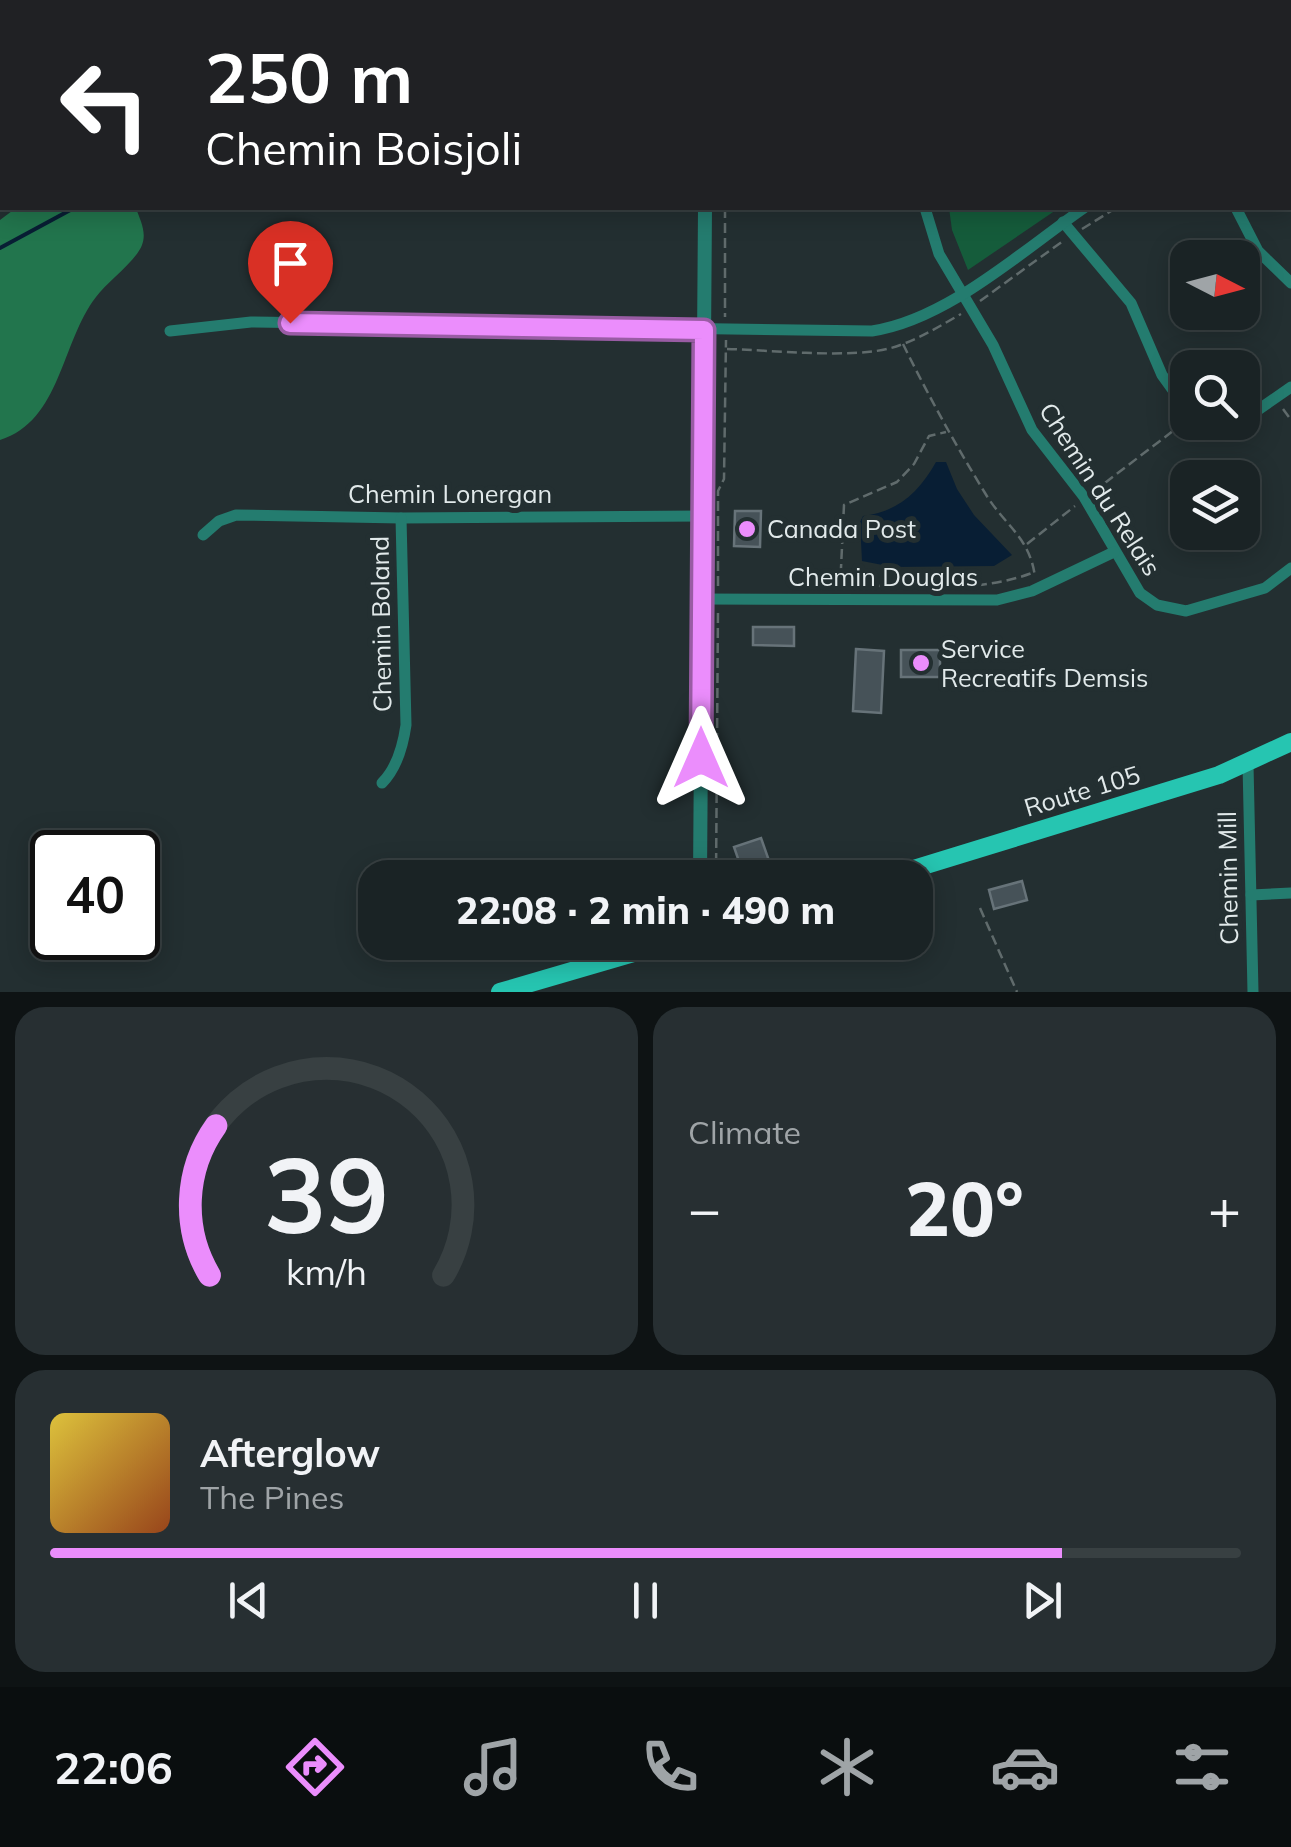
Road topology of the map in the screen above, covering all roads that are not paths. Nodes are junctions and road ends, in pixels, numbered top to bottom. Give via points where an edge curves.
1 (705, 210) edge
2 (926, 210) edge
3 (1081, 210) edge
4 (1237, 210) edge
5 (1063, 222) junction
6 (1291, 283) edge
7 (961, 293) junction
8 (704, 330) junction
9 (170, 331) dead end
10 (1170, 386) edge
11 (1291, 387) edge
12 (1260, 410) edge
13 (703, 516) junction
14 (401, 518) junction
15 (204, 536) dead end
16 (1114, 552) junction
17 (1291, 568) edge
18 (710, 599) junction
19 (1291, 742) edge
20 (1248, 764) junction
21 (382, 784) dead end
22 (701, 860) edge
23 (933, 863) edge
24 (1291, 893) edge
25 (1251, 895) junction
26 (609, 960) edge
27 (500, 992) edge
28 (1253, 992) edge

1 - 8 street
2 - 7 street, Chemin du Relais
3 - 5 street
4 - 6 street via 1258,251
5 - 7 street
5 - 10 street via 1126,295
7 - 8 street via 892,328
7 - 16 street, Chemin du Relais via 1032,430 1085,499
8 - 9 street via 250,322
8 - 13 street
11 - 12 street
13 - 14 street, Chemin Lonergan
13 - 18 street
14 - 15 street, Chemin Lonergan via 236,514
14 - 21 street, Chemin Boland via 406,725 392,773
16 - 17 street, Chemin du Relais via 1140,593 1176,611 1240,597
16 - 18 street, Chemin Douglas via 1037,589 996,600
18 - 22 street
19 - 20 main road, Route 105
20 - 23 main road, Route 105
20 - 25 street, Chemin Mill
24 - 25 street
25 - 28 street, Chemin Mill
26 - 27 main road

